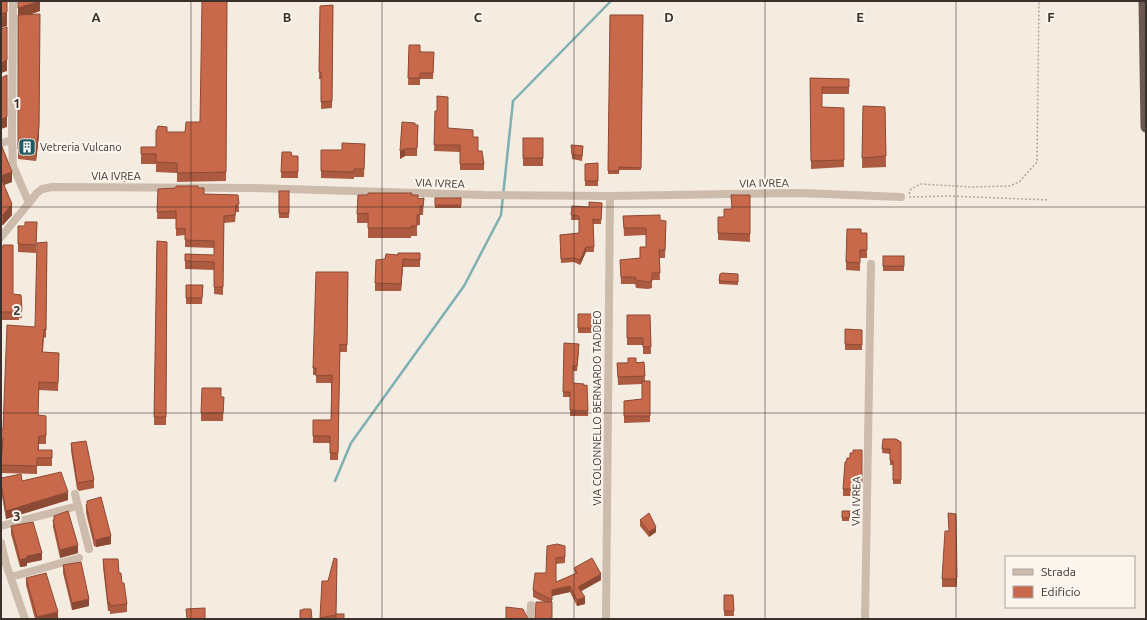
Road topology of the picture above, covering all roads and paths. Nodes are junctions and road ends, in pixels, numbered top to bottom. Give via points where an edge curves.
1 (13, 1) edge
2 (1039, 1) edge
3 (1144, 1) edge
4 (14, 29) junction
5 (1, 34) edge
6 (1146, 127) edge
7 (12, 140) junction
8 (1, 144) edge
9 (610, 196) junction
10 (901, 197) dead end
11 (1049, 200) dead end
12 (29, 203) junction
13 (2, 232) edge
14 (871, 264) dead end
15 (75, 494) dead end
16 (78, 506) junction
17 (1, 526) edge
18 (1, 543) edge
19 (89, 550) dead end
20 (79, 558) dead end
21 (11, 577) junction
22 (531, 605) dead end
23 (25, 619) edge
24 (530, 619) edge
25 (606, 619) edge
26 (865, 619) edge

1 - 4 street
2 - 11 path via 1037,162 1019,182 1010,186 921,184 911,189 908,197
3 - 6 highway
4 - 5 street
4 - 7 street
7 - 8 street
7 - 12 street via 13,166
9 - 10 street, VIA IVREA via 801,193
9 - 12 street, VIA IVREA via 254,188 52,187 42,189
9 - 25 street, VIA COLONNELLO BERNARDO TADDEO
12 - 13 street, VIA IVREA
14 - 26 street, VIA IVREA
15 - 16 street
16 - 17 street
16 - 19 street
18 - 21 street
20 - 21 street
21 - 23 street
22 - 24 street

